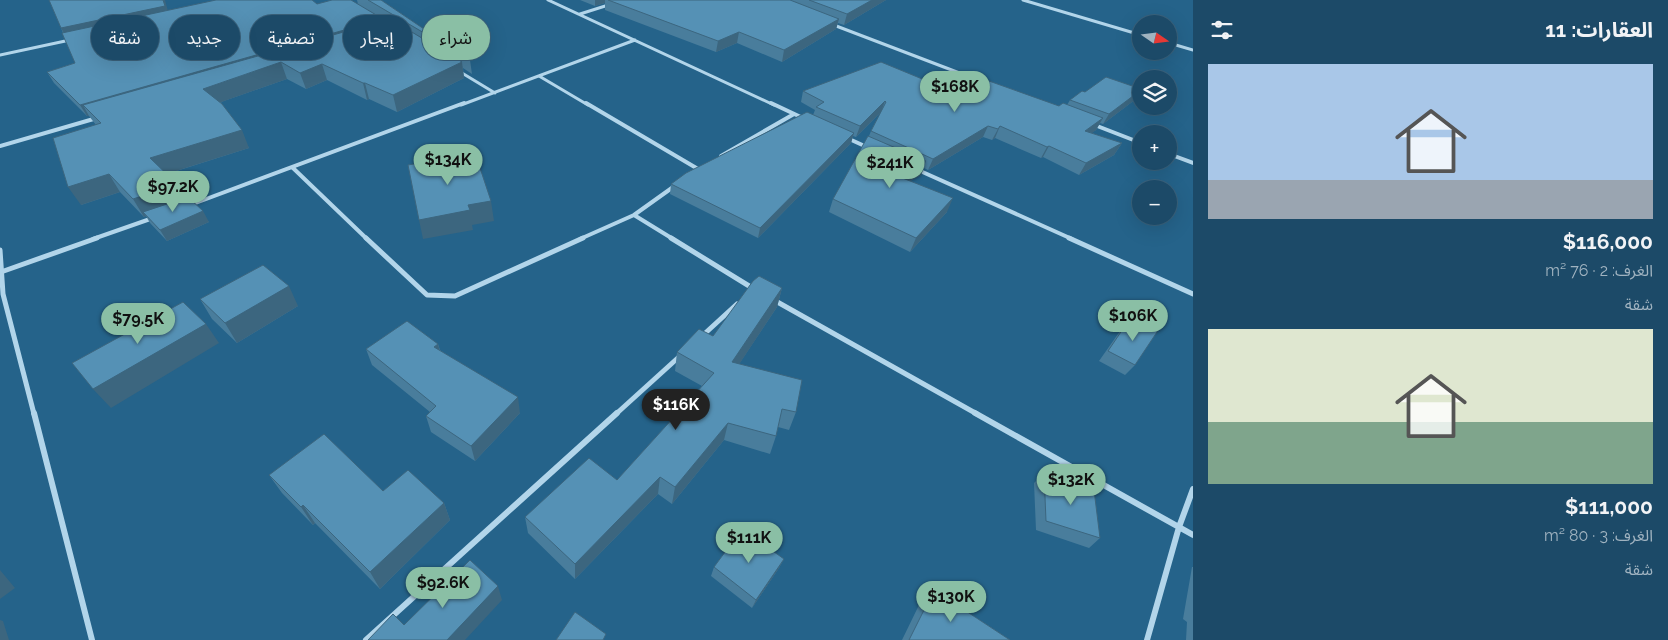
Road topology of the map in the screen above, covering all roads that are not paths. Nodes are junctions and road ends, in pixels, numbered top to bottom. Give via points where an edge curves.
1 (548, 0) edge
2 (624, 0) edge
3 (1023, 0) edge
4 (580, 14) junction
5 (826, 22) edge
6 (1132, 31) edge
7 (76, 39) edge
8 (635, 40) junction
9 (1178, 45) edge
10 (1193, 50) edge
11 (0, 55) edge
12 (452, 67) edge
13 (539, 76) junction
14 (993, 86) edge
15 (495, 92) junction
16 (794, 114) junction
17 (105, 115) edge
18 (812, 122) edge
19 (1086, 122) edge
20 (840, 135) edge
21 (1132, 140) edge
22 (0, 146) edge
23 (876, 151) edge
24 (1177, 157) edge
25 (714, 160) edge
26 (1193, 163) edge
27 (706, 164) edge
28 (912, 167) edge
29 (293, 168) junction
30 (698, 168) junction
31 (690, 174) edge
32 (682, 180) edge
33 (180, 208) edge
34 (161, 215) edge
35 (634, 215) junction
36 (0, 250) edge
37 (1, 272) junction
38 (754, 289) junction
39 (1193, 294) edge
40 (1, 295) edge
41 (747, 296) edge
42 (740, 302) edge
43 (696, 342) edge
44 (688, 349) edge
45 (1193, 489) edge
46 (1179, 527) junction
47 (1193, 535) edge
48 (92, 640) edge
49 (366, 640) edge
50 (1147, 640) edge

1 - 4 street
2 - 4 street
3 - 6 street
4 - 8 street
5 - 14 street
7 - 11 street
8 - 13 street
8 - 16 street
9 - 10 street
12 - 15 street
13 - 15 street
13 - 30 street
15 - 29 street
16 - 18 street
16 - 25 street
17 - 22 street
19 - 21 street
20 - 23 street
24 - 26 street
27 - 30 street
28 - 39 street
29 - 33 street
29 - 35 street via 428,295 455,296
30 - 31 street
32 - 35 street
34 - 37 street
35 - 38 street
36 - 37 street
37 - 40 street
38 - 41 street
38 - 46 street
40 - 48 street
42 - 43 street
44 - 49 street
45 - 46 street
46 - 47 street
46 - 50 street

